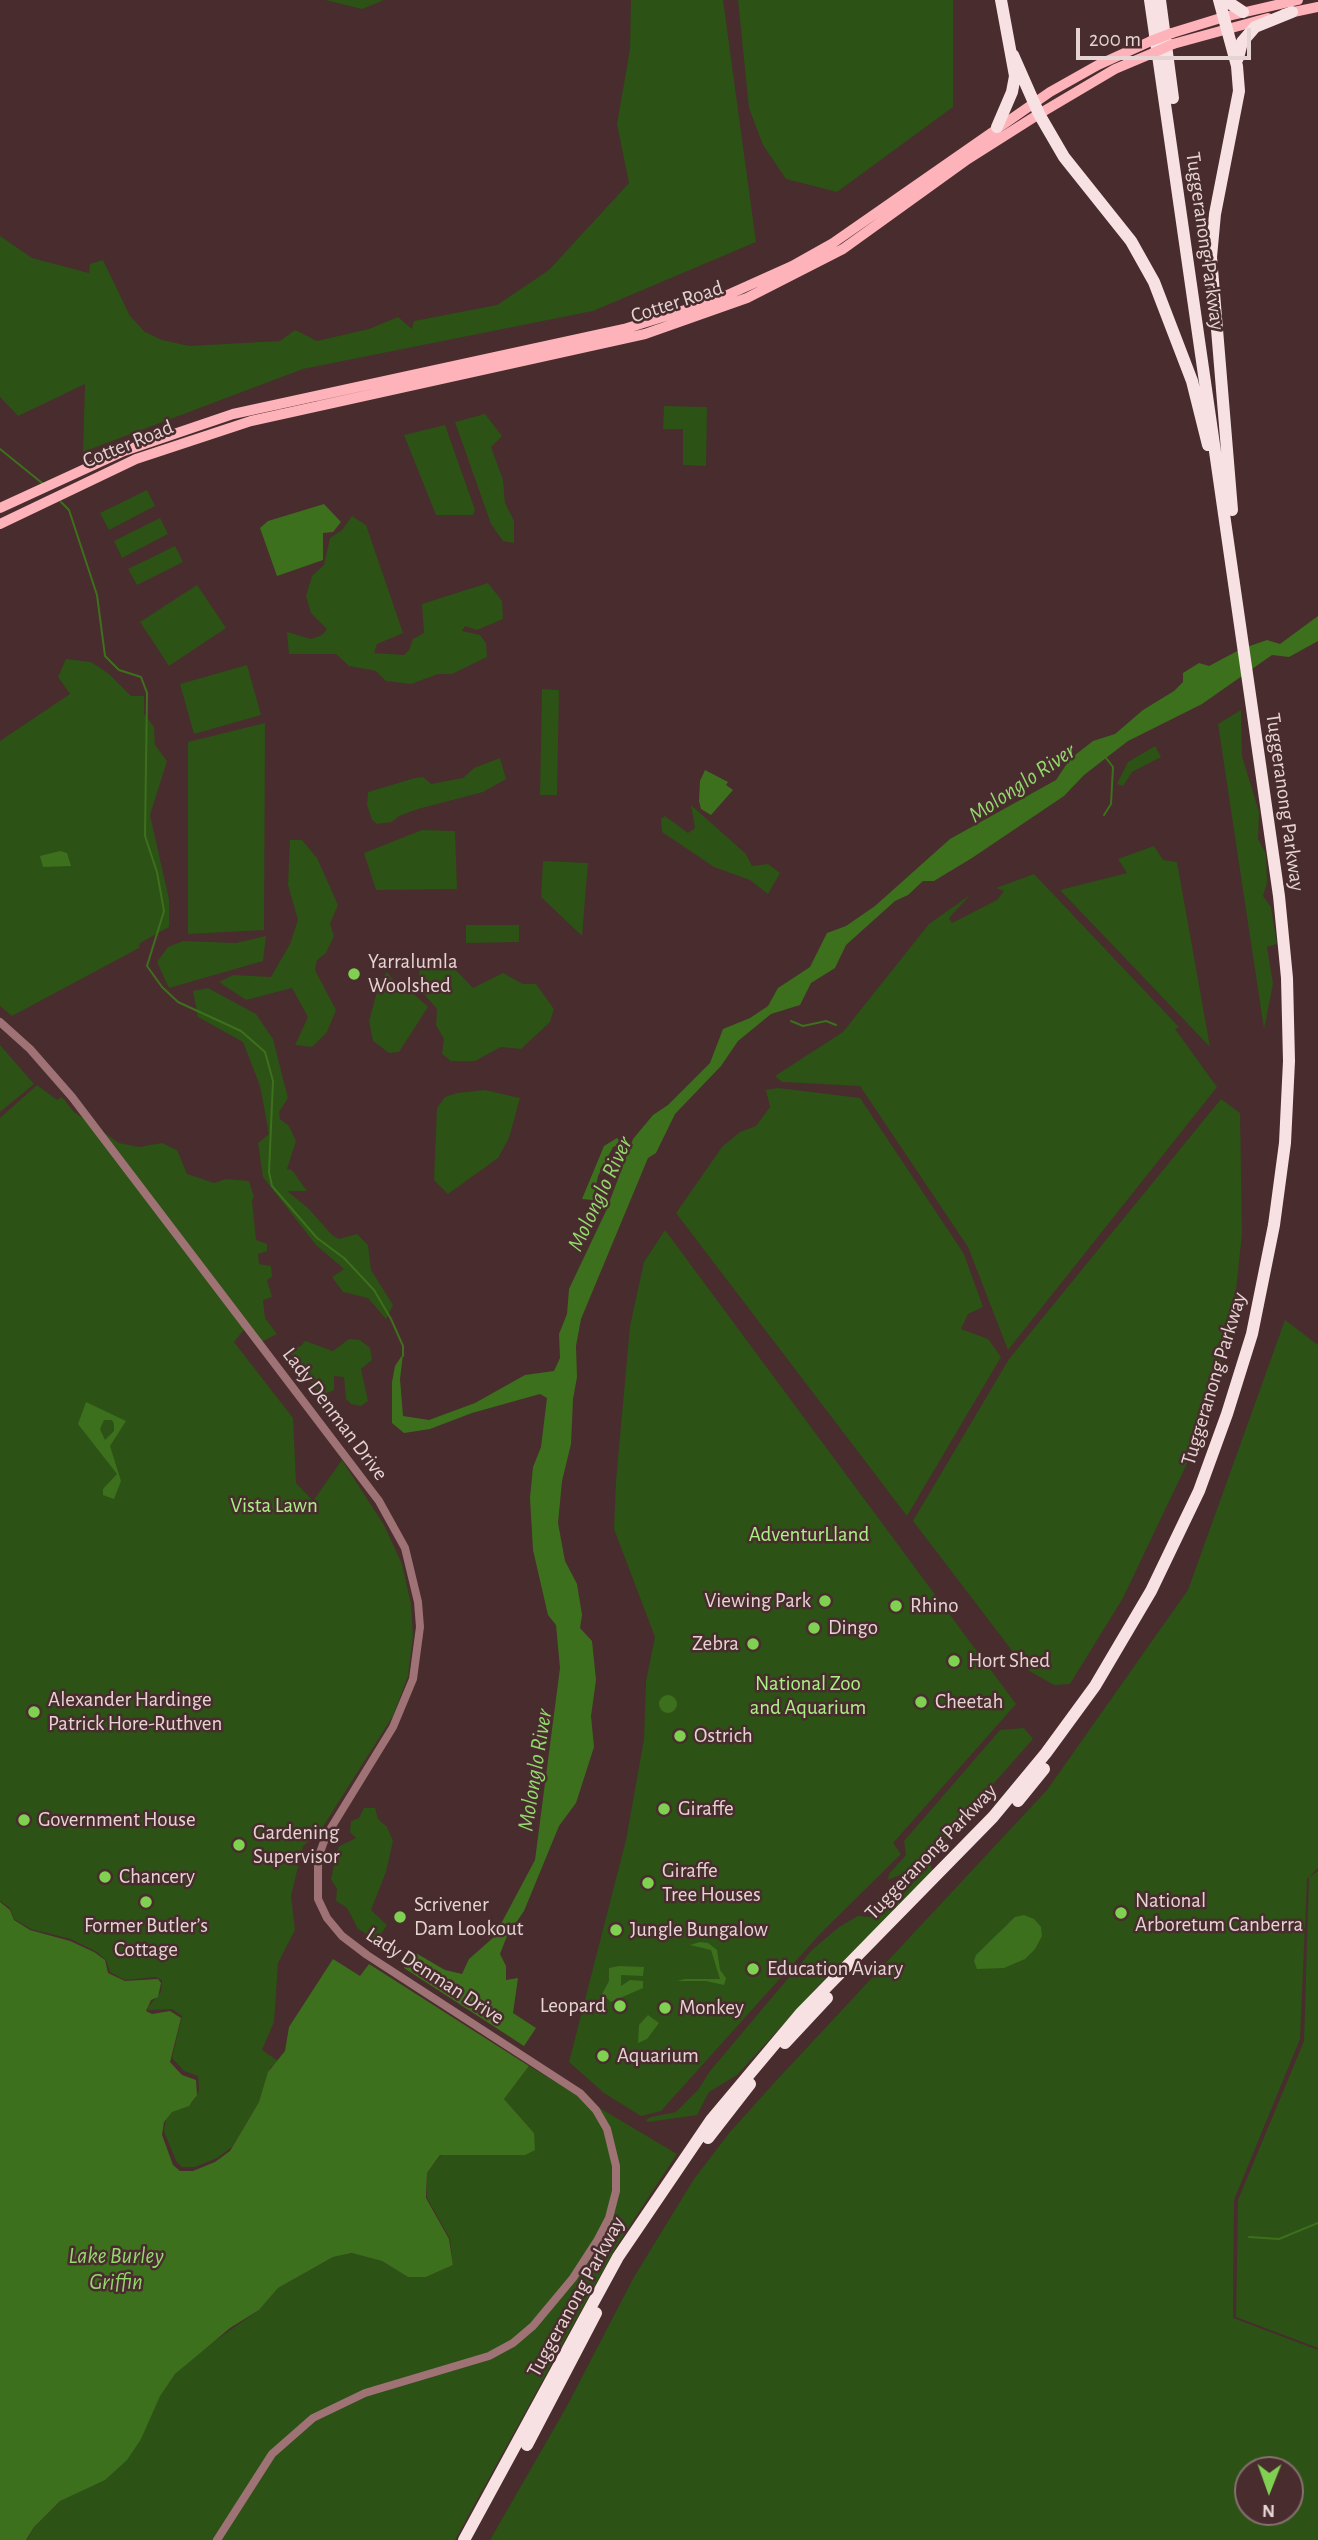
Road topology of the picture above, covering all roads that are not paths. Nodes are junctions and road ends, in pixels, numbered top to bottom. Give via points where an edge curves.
1 (1001, 0) edge
2 (1150, 0) edge
3 (1160, 0) edge
4 (1219, 0) edge
5 (1225, 0) edge
6 (1298, 0) edge
7 (1318, 7) edge
8 (1243, 12) junction
9 (1292, 12) junction
10 (1226, 22) junction
11 (1013, 55) junction
12 (1237, 66) junction
13 (1036, 108) junction
14 (997, 127) junction
15 (1224, 507) junction
16 (0, 508) edge
17 (0, 524) edge
18 (1234, 535) junction
19 (1237, 578) junction
20 (1261, 742) junction
21 (0, 1022) edge
22 (217, 2540) edge
23 (464, 2540) edge
24 (473, 2540) edge

1 - 11 highway
2 - 15 highway, Tuggeranong Parkway
3 - 18 highway, Tuggeranong Parkway
4 - 10 highway
5 - 8 highway
6 - 8 main road, Cotter Road
7 - 9 main road, Cotter Road
8 - 10 main road, Cotter Road
9 - 10 main road, Cotter Road
9 - 12 highway via 1249,33 1242,42
10 - 12 highway
10 - 13 main road, Cotter Road, bridge via 1152,47
11 - 13 highway
11 - 14 highway via 1015,84
12 - 18 highway via 1238,106 1215,214 1210,272
13 - 14 main road, Cotter Road
13 - 15 highway via 1064,157 1131,241 1154,282 1192,381
13 - 17 main road, Cotter Road via 843,249 716,311 624,340 251,421 148,454
14 - 16 main road, Cotter Road via 834,243 714,301 599,334 233,414 135,447
15 - 19 highway, Tuggeranong Parkway
18 - 19 highway, Tuggeranong Parkway
19 - 20 highway, Tuggeranong Parkway
20 - 23 highway, Tuggeranong Parkway via 1287,978 1289,1061 1284,1143 1274,1226 1252,1334 1199,1491 1138,1616 1046,1753 955,1858 800,2014 728,2098 663,2187 584,2316
20 - 24 highway, Tuggeranong Parkway via 1290,918 1296,998 1291,1158 1276,1263 1258,1341 1226,1443 1196,1516 1136,1635 1045,1768 975,1848 789,2039 681,2175 610,2288
21 - 22 street, Lady Denman Drive via 72,1097 379,1501 405,1548 420,1627 414,1679 393,1727 317,1858 318,1899 327,1918 367,1955 534,2061 587,2101 612,2141 616,2166 609,2218 587,2257 541,2318 504,2348 478,2360 353,2397 301,2427 264,2465

